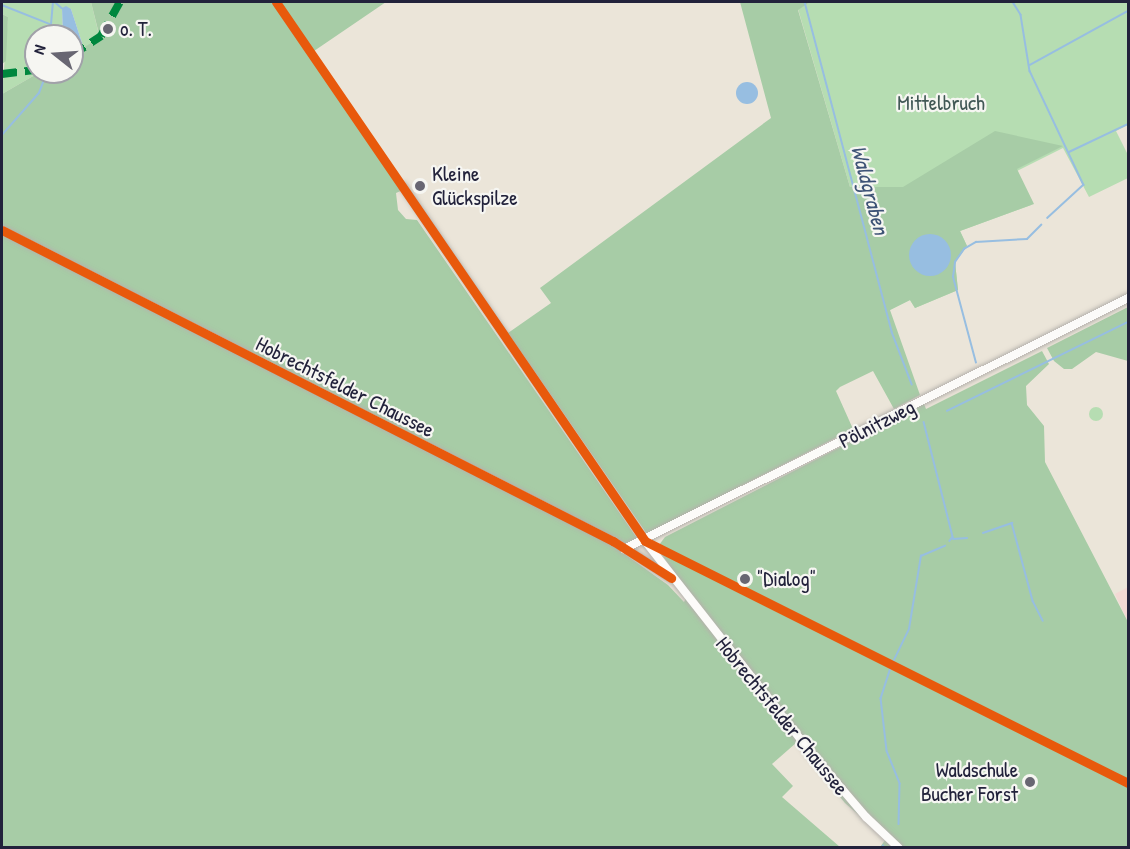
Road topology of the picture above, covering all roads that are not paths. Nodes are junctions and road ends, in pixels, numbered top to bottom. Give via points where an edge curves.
1 (403, 186) dead end
2 (2, 230) edge
3 (1128, 298) edge
4 (645, 541) junction
5 (624, 549) junction
6 (671, 578) junction
7 (899, 848) edge

1 - 4 street, Hobrechtsfelder Chaussee
2 - 5 street, Hobrechtsfelder Chaussee
3 - 4 street, Pölnitzweg
4 - 5 street, Pölnitzweg
4 - 6 street, Hobrechtsfelder Chaussee
5 - 6 street, Hobrechtsfelder Chaussee
6 - 7 street, Hobrechtsfelder Chaussee via 830,775

